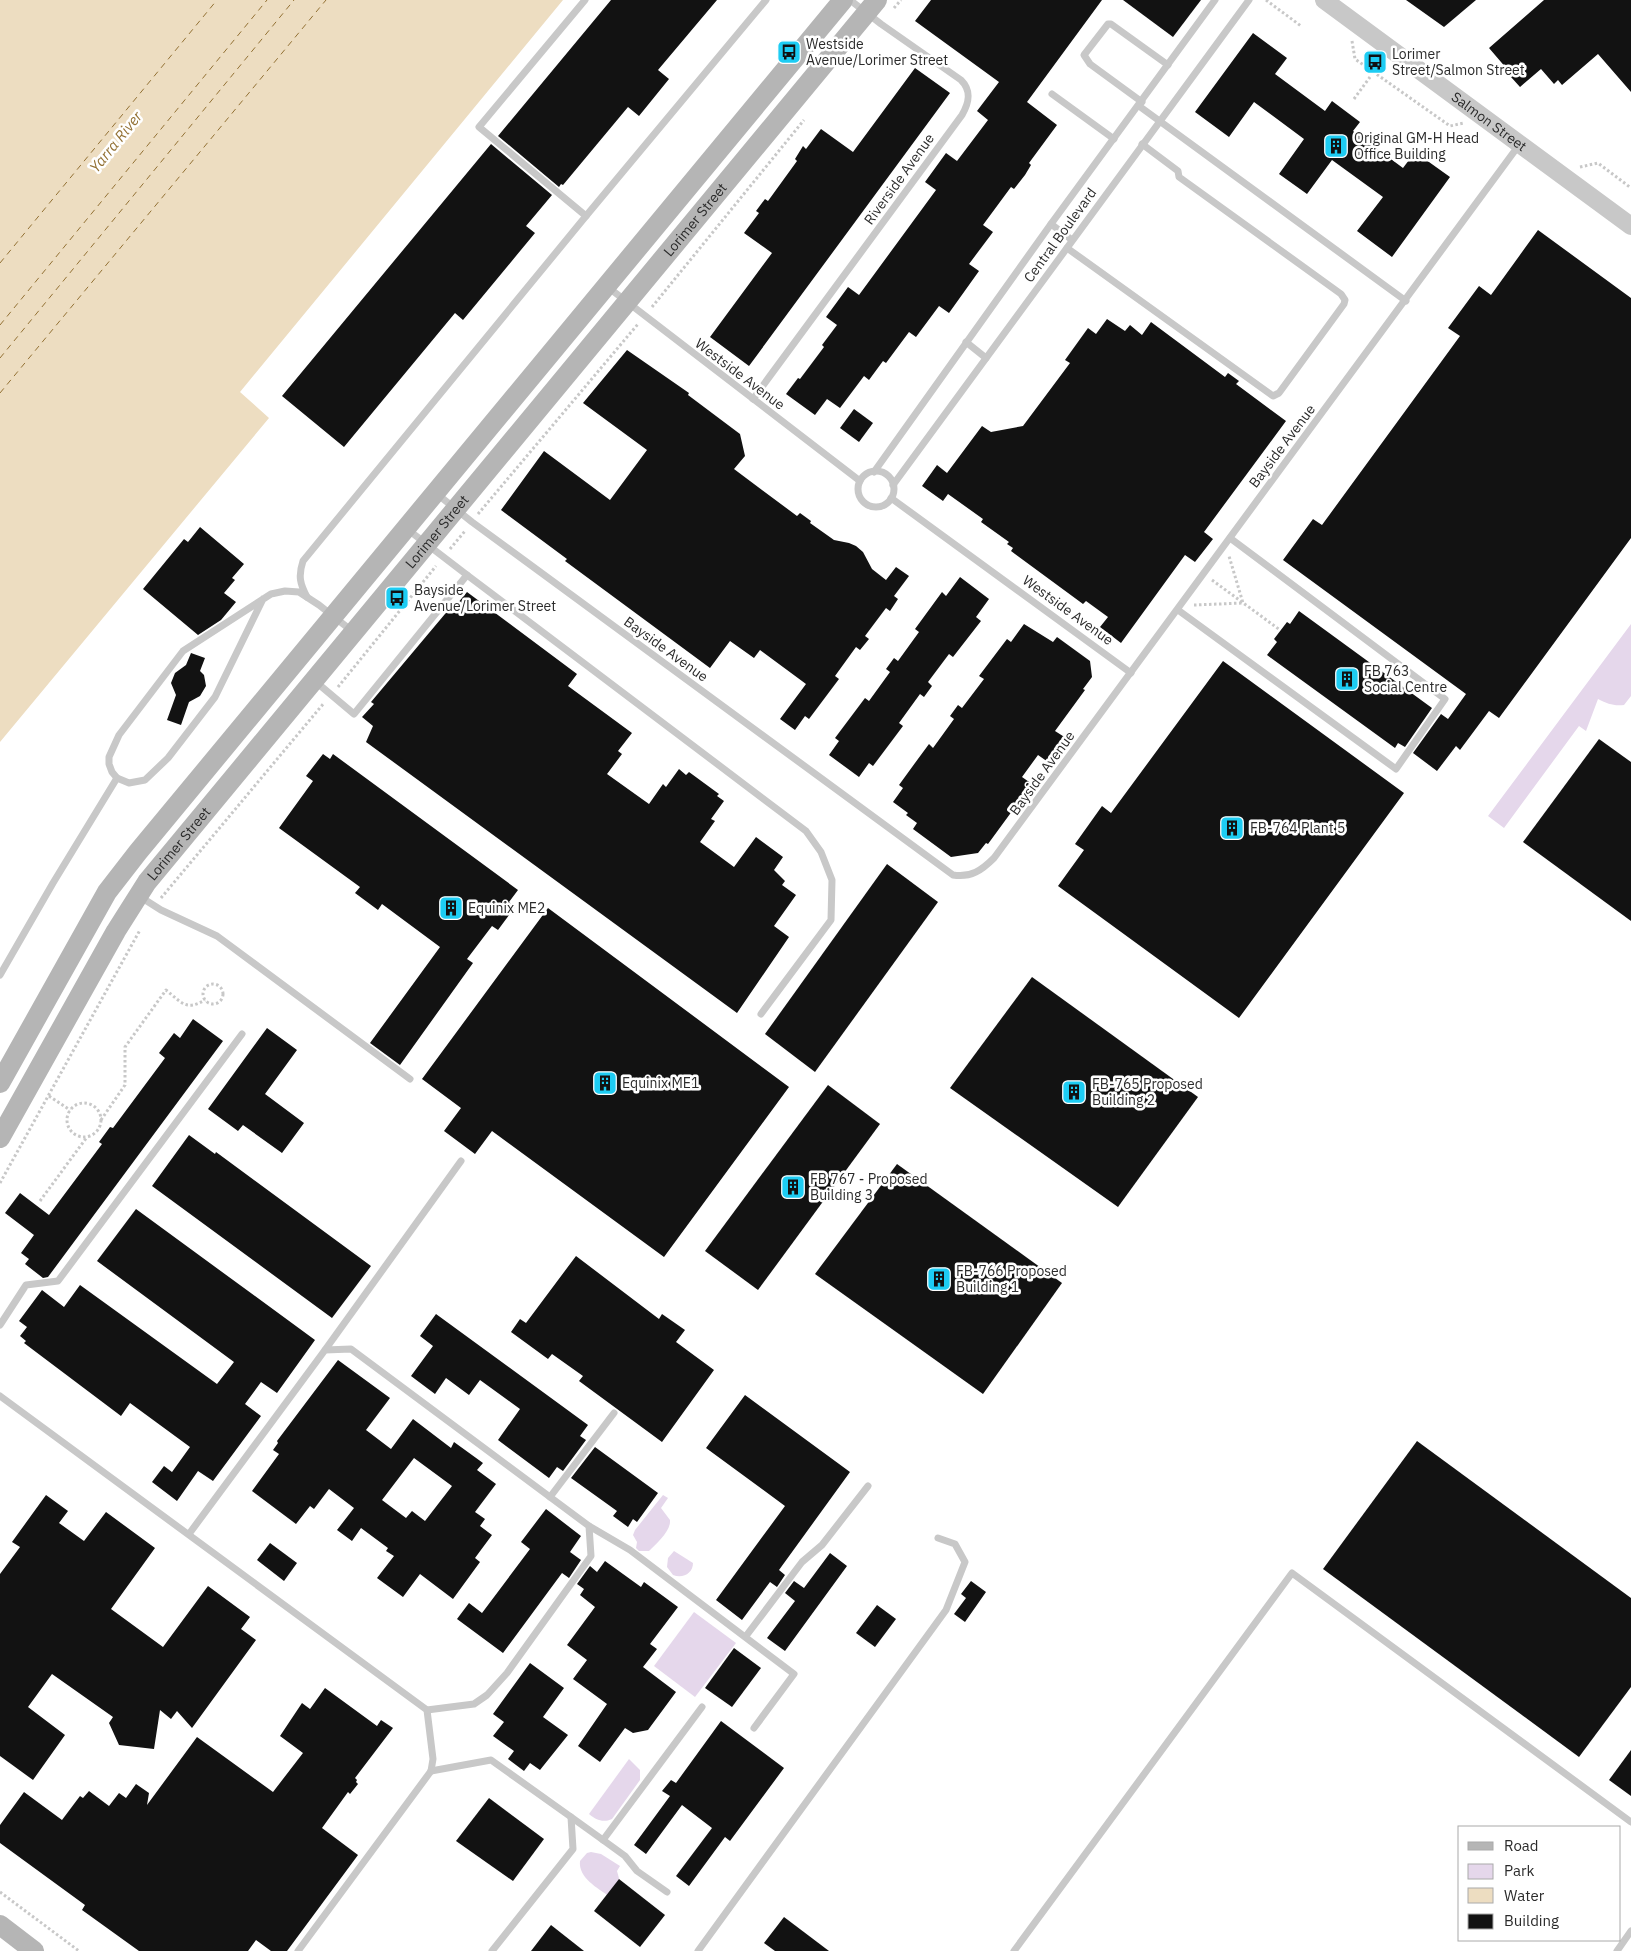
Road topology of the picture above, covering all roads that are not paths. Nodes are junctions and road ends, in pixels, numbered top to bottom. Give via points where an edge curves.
1 (584, 0) edge
2 (766, 0) edge
3 (843, 0) edge
4 (850, 0) edge
5 (1216, 0) edge
6 (1249, 0) edge
7 (1324, 0) edge
8 (875, 13) edge
9 (1168, 65) junction
10 (1052, 94) dead end
11 (1140, 104) junction
12 (1160, 121) junction
13 (1114, 139) junction
14 (1142, 144) junction
15 (1520, 144) junction
16 (586, 216) junction
17 (1051, 224) junction
18 (1631, 226) edge
19 (1072, 240) junction
20 (1067, 248) junction
21 (606, 286) junction
22 (1406, 301) junction
23 (627, 302) junction
24 (966, 342) junction
25 (986, 358) junction
26 (753, 400) junction
27 (874, 472) junction
28 (860, 481) junction
29 (893, 485) junction
30 (435, 492) junction
31 (891, 498) junction
32 (456, 509) junction
33 (405, 528) junction
34 (1228, 541) junction
35 (426, 545) junction
36 (467, 575) junction
37 (308, 597) junction
38 (263, 599) junction
39 (1179, 608) junction
40 (333, 616) junction
41 (354, 632) junction
42 (1131, 673) junction
43 (314, 680) junction
44 (117, 778) junction
45 (137, 895) junction
46 (0, 975) edge
47 (761, 1014) dead end
48 (242, 1034) dead end
49 (410, 1079) dead end
50 (0, 1083) edge
51 (0, 1088) edge
52 (22, 1099) junction
53 (0, 1138) edge
54 (461, 1161) dead end
55 (0, 1325) edge
56 (325, 1350) junction
57 (0, 1396) edge
58 (614, 1413) dead end
59 (868, 1486) dead end
60 (550, 1497) junction
61 (589, 1526) junction
62 (189, 1534) junction
63 (938, 1538) dead end
64 (746, 1636) junction
65 (702, 1706) dead end
66 (427, 1710) junction
67 (754, 1728) dead end
68 (431, 1771) junction
69 (571, 1817) junction
70 (1631, 1822) edge
71 (603, 1840) junction
72 (667, 1892) dead end
73 (0, 1925) edge
74 (1631, 1931) edge
75 (34, 1951) edge
76 (298, 1951) edge
77 (492, 1951) edge
78 (698, 1951) edge
79 (1014, 1951) edge
80 (1616, 1951) edge

1 - 16 lane via 479,127
2 - 16 lane
3 - 21 main road, Lorimer Street
4 - 8 lane, Riverside Avenue
5 - 9 lane, Central Boulevard
6 - 12 lane, Central Boulevard
7 - 15 street, Salmon Street
8 - 23 main road, Lorimer Street
8 - 26 lane, Riverside Avenue via 961,80 968,91 966,108
9 - 11 lane, Central Boulevard
9 - 11 lane via 1111,24 1084,55 1090,64
10 - 13 lane
11 - 12 lane
11 - 13 lane, Central Boulevard
12 - 14 lane, Central Boulevard
12 - 22 lane
13 - 17 lane, Central Boulevard
14 - 19 lane, Central Boulevard
14 - 20 lane via 1178,171 1179,177 1341,294 1344,304 1279,393 1273,396
15 - 18 street, Salmon Street
15 - 22 lane, Bayside Avenue
16 - 37 lane via 302,561 300,582
17 - 19 lane
17 - 24 lane, Central Boulevard
19 - 20 lane, Central Boulevard
20 - 25 lane, Central Boulevard
21 - 23 lane, Westside Avenue
21 - 30 main road, Lorimer Street
22 - 34 lane, Bayside Avenue
23 - 26 lane, Westside Avenue
23 - 32 main road, Lorimer Street
24 - 25 lane
24 - 27 lane, Central Boulevard
25 - 29 lane, Central Boulevard
26 - 28 lane, Westside Avenue
27 - 28 lane
27 - 29 lane via 884,473
28 - 31 lane via 860,499 870,506 882,506
29 - 31 lane
30 - 32 lane, Bayside Avenue
30 - 33 main road, Lorimer Street
31 - 42 lane, Westside Avenue
32 - 35 main road, Lorimer Street
32 - 42 lane, Bayside Avenue via 953,875 972,875 994,858
33 - 35 lane
33 - 40 main road, Lorimer Street
34 - 39 lane, Bayside Avenue
34 - 39 lane via 1445,699 1396,769
35 - 36 lane
35 - 41 main road, Lorimer Street
36 - 43 lane via 354,714
36 - 47 lane via 806,831 821,852 832,880 831,920
37 - 38 lane via 299,592 284,591
37 - 40 lane
38 - 44 lane via 215,697 168,758 145,780 129,783
38 - 44 lane via 178,658 112,748 109,764
39 - 42 lane, Bayside Avenue
40 - 41 lane
40 - 50 main road, Lorimer Street via 107,892
41 - 43 main road, Lorimer Street
43 - 45 main road, Lorimer Street
44 - 46 lane
45 - 49 lane via 216,936
45 - 52 main road, Lorimer Street
48 - 55 lane via 58,1281 26,1285
51 - 52 main road
52 - 53 main road, Lorimer Street
54 - 56 lane
56 - 60 lane via 351,1349
56 - 62 lane
57 - 62 lane
58 - 60 lane
59 - 64 lane via 822,1545 802,1562
60 - 61 lane
61 - 64 lane via 630,1550
61 - 66 lane via 591,1556 507,1673 474,1704
62 - 66 lane
63 - 78 lane via 955,1544 965,1562 946,1610
64 - 67 lane via 794,1674
65 - 71 lane
66 - 68 lane via 433,1759
68 - 69 lane via 491,1760
68 - 76 lane
69 - 71 lane
69 - 77 lane via 572,1849
70 - 79 lane via 1292,1573
71 - 72 lane via 637,1871
73 - 75 main road
74 - 80 lane

